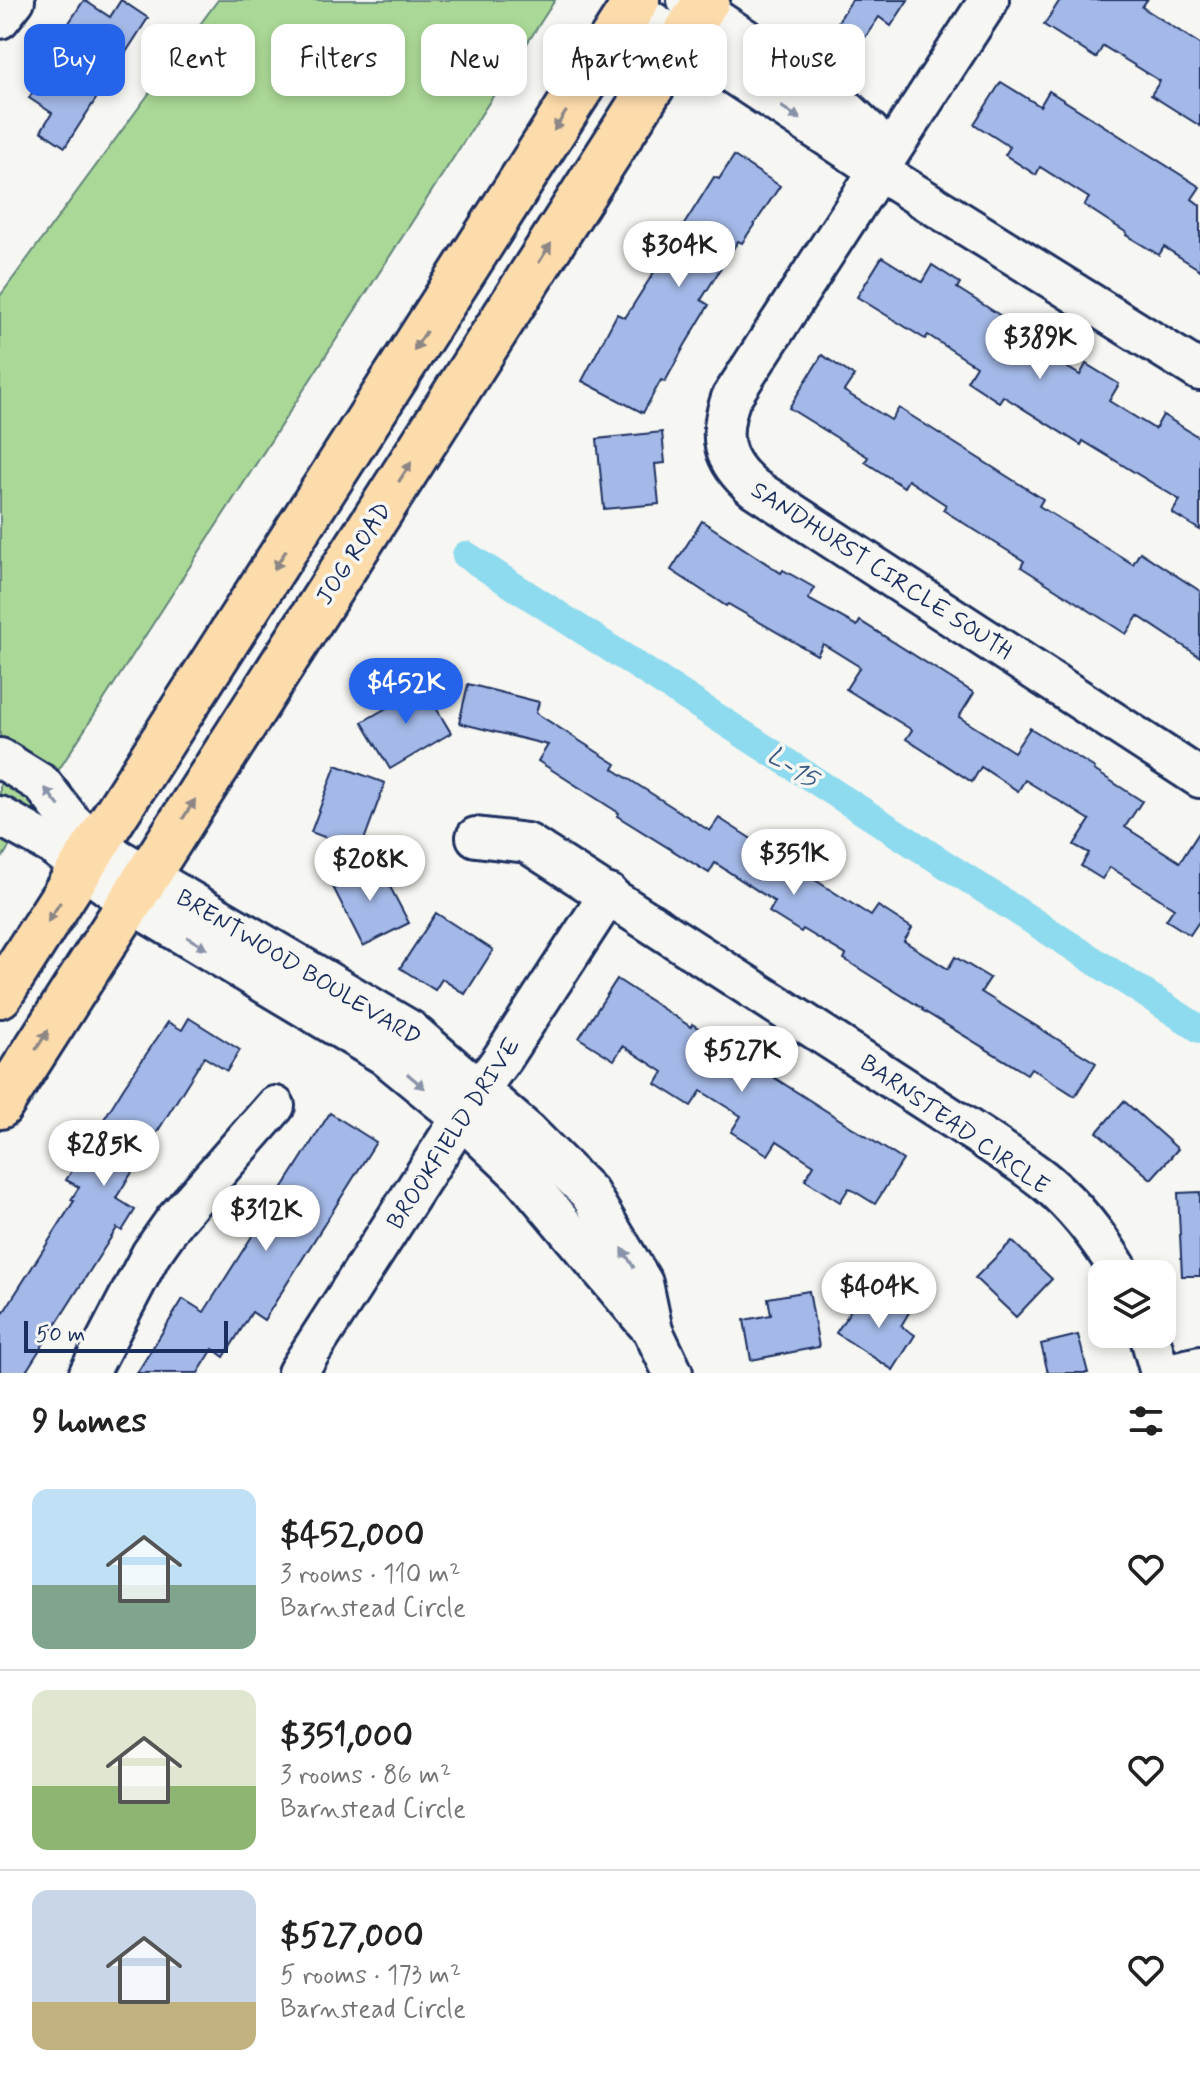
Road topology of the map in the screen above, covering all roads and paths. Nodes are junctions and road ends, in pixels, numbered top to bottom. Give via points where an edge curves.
1 (15, 0) edge
2 (989, 0) edge
3 (635, 4) edge
4 (695, 12) edge
5 (0, 19) edge
6 (879, 171) junction
7 (1200, 371) edge
8 (0, 758) edge
9 (1200, 778) edge
10 (0, 816) edge
11 (476, 837) dead end
12 (90, 858) junction
13 (138, 889) junction
14 (609, 894) junction
15 (0, 995) edge
16 (470, 1104) junction
17 (0, 1106) edge
18 (275, 1106) dead end
19 (1113, 1260) edge
20 (1153, 1348) edge
21 (1200, 1366) edge
22 (89, 1373) edge
23 (297, 1373) edge
24 (673, 1373) edge
25 (1160, 1373) edge
26 (1167, 1373) edge

1 - 5 street
2 - 6 street, SANDHURST CIRCLE SOUTH
3 - 4 street
3 -> 12 main road
4 - 6 street
13 -> 4 main road, JOG ROAD
6 - 7 street
6 - 9 street, SANDHURST CIRCLE SOUTH via 731,398 724,418 728,459 754,488
12 -> 8 street via 42,784
10 - 12 street via 52,845
11 - 14 street, BARNSTEAD CIRCLE via 527,843
12 - 13 street, BRENTWOOD BOULEVARD
12 -> 15 main road
13 - 16 street, BRENTWOOD BOULEVARD via 410,1030
17 -> 13 main road, JOG ROAD
14 - 16 street, BROOKFIELD DRIVE
14 - 19 street, BARNSTEAD CIRCLE via 1045,1181 1079,1214
16 - 23 street, BROOKFIELD DRIVE
16 - 24 street, BRENTWOOD BOULEVARD via 529,1133 589,1193 643,1283 653,1331
18 - 22 street via 151,1254
20 - 25 street
21 - 26 street

